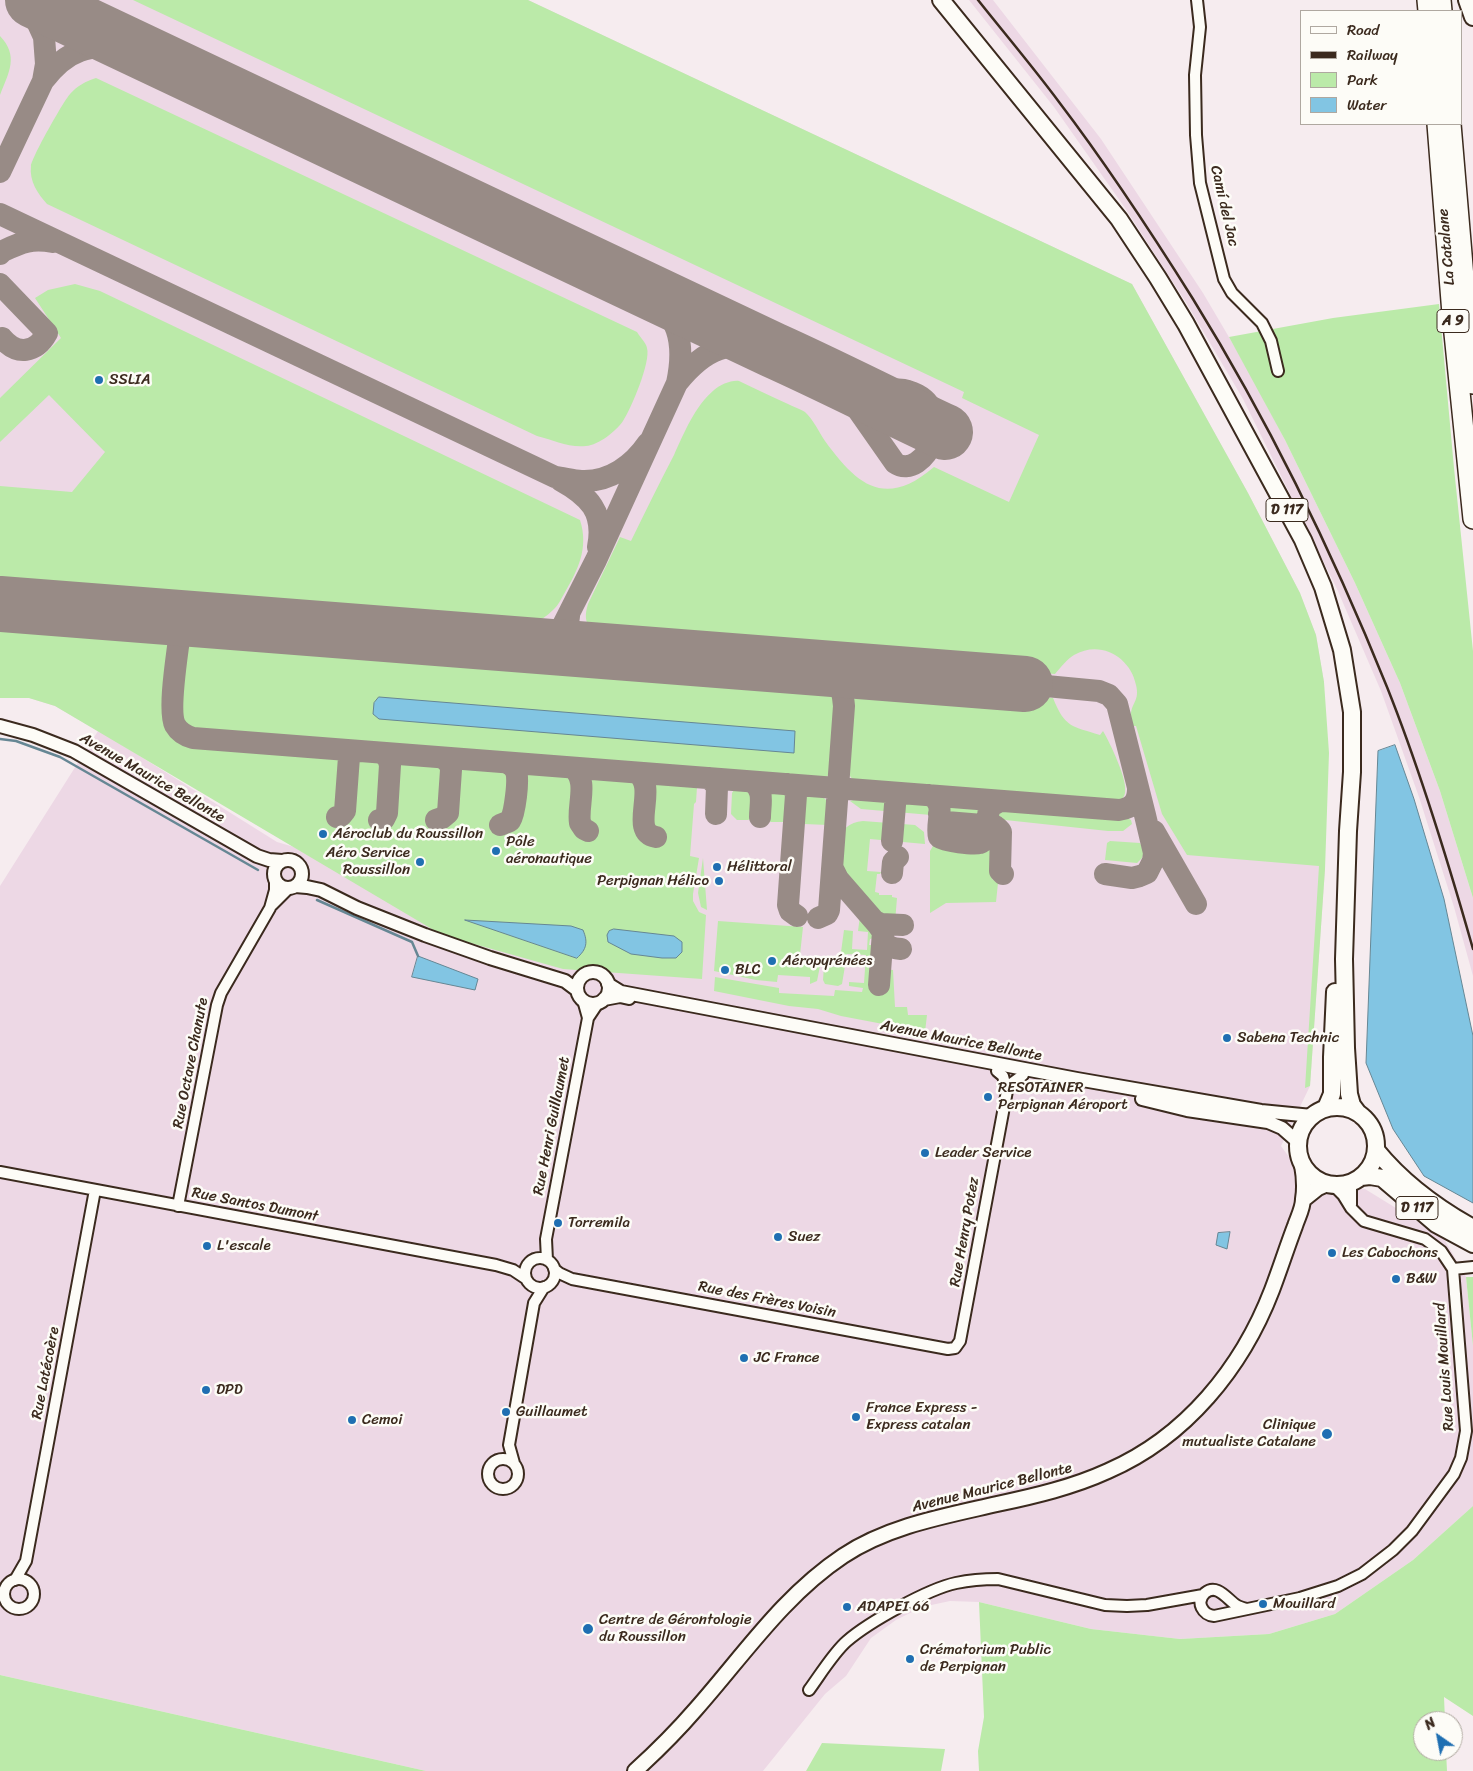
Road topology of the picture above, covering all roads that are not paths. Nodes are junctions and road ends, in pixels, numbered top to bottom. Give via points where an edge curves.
1 (934, 0) edge
2 (941, 0) edge
3 (1197, 0) edge
4 (1467, 0) edge
5 (1473, 17) edge
6 (1437, 125) edge
7 (1451, 125) edge
8 (1278, 371) dead end
9 (1473, 384) edge
10 (1473, 518) edge
11 (0, 726) edge
12 (257, 856) junction
13 (282, 861) junction
14 (302, 873) junction
15 (274, 877) junction
16 (292, 887) junction
17 (321, 890) junction
18 (270, 908) junction
19 (582, 978) junction
20 (565, 981) junction
21 (608, 984) junction
22 (580, 995) junction
23 (601, 1001) junction
24 (588, 1018) junction
25 (997, 1071) junction
26 (1023, 1075) junction
27 (1007, 1091) junction
28 (1319, 1112) junction
29 (1358, 1113) junction
30 (1298, 1142) junction
31 (1376, 1150) junction
32 (1302, 1165) junction
33 (0, 1172) edge
34 (1356, 1180) junction
35 (1330, 1185) junction
36 (95, 1190) junction
37 (1304, 1200) junction
38 (178, 1206) junction
39 (1351, 1208) junction
40 (1473, 1228) edge
41 (546, 1239) junction
42 (1473, 1244) edge
43 (548, 1260) junction
44 (532, 1261) junction
45 (504, 1266) junction
46 (1473, 1268) edge
47 (554, 1269) junction
48 (1453, 1270) junction
49 (572, 1279) junction
50 (528, 1282) junction
51 (547, 1285) junction
52 (534, 1303) junction
53 (956, 1348) joint
54 (509, 1445) junction
55 (499, 1460) junction
56 (514, 1463) junction
57 (26, 1561) junction
58 (15, 1580) junction
59 (30, 1583) junction
60 (1225, 1595) junction
61 (1203, 1596) junction
62 (1183, 1599) junction
63 (1201, 1607) junction
64 (1247, 1609) junction
65 (1222, 1613) junction
66 (809, 1690) dead end
67 (635, 1771) edge

1 - 28 main road, D 117 via 1085,186 1142,264 1268,488 1300,548 1321,598 1340,668 1346,729 1332,1094
2 - 29 main road, D 117 via 1119,218 1191,333 1303,540 1323,586 1342,650 1352,712 1344,959 1349,1094
3 - 8 street, Camí del Jac via 1200,27 1195,75 1200,183 1224,278 1232,293 1262,323 1271,341
4 - 5 main road
6 - 10 highway, La Catalane / A 9
7 - 9 highway, La Catalane / A 9
11 - 12 street, Avenue Maurice Bellonte via 74,751
12 - 13 street, Avenue Maurice Bellonte
12 - 15 street, Avenue Maurice Bellonte
13 - 14 street via 296,862
13 - 15 street via 276,866
14 - 16 street via 300,881
14 - 17 street
15 - 16 street via 281,886
15 - 18 street, Rue Octave Chanute
16 - 17 street
16 - 18 street, Rue Octave Chanute
17 - 20 street via 426,935
18 - 38 street, Rue Octave Chanute via 217,1005
19 - 20 street
19 - 21 street via 588,973 598,973
19 - 22 street via 578,984
20 - 22 street
21 - 23 street via 608,992
21 - 28 street, Avenue Maurice Bellonte via 621,992 1014,1068 1261,1111
22 - 23 street via 590,1003
22 - 24 street, Rue Henri Guillaumet
23 - 24 street, Rue Henri Guillaumet
23 - 25 street, Avenue Maurice Bellonte via 620,996
24 - 41 street, Rue Henri Guillaumet
25 - 26 street, Avenue Maurice Bellonte
25 - 27 street via 1003,1076
26 - 27 street
26 - 30 street, Avenue Maurice Bellonte via 1100,1088 1188,1110 1268,1122 1282,1128
27 - 53 street, Rue Henry Potez
28 - 29 main road via 1337,1107
28 - 30 main road via 1305,1123
29 - 31 main road via 1372,1129
30 - 32 main road
31 - 34 main road via 1368,1169
31 - 40 main road, D 117 via 1410,1184
32 - 35 main road via 1317,1180
32 - 37 main road, Avenue Maurice Bellonte
33 - 36 street, Rue Santos Dumont
34 - 35 main road
34 - 39 street
34 - 42 main road, D 117 via 1382,1178 1436,1224
35 - 37 main road via 1318,1188
35 - 39 street via 1343,1195
36 - 38 street, Rue Santos Dumont
36 - 57 street, Rue Latécoère
37 - 67 main road, Avenue Maurice Bellonte via 1266,1306 1250,1338 1213,1392 1185,1421 1134,1458 1080,1483 930,1519 881,1536 844,1555 781,1608 696,1709
38 - 45 street, Rue Santos Dumont
39 - 48 street via 1364,1221 1425,1239 1441,1251
41 - 43 street, Rue Henri Guillaumet
41 - 44 street, Rue Henri Guillaumet
43 - 44 street
43 - 47 street
44 - 45 street, Rue Santos Dumont
44 - 50 street via 525,1270
45 - 50 street, Rue Santos Dumont
46 - 48 street
47 - 49 street, Rue des Frères Voisin
47 - 51 street via 555,1274
48 - 64 street, Rue Louis Mouillard via 1466,1431 1454,1474 1412,1531 1394,1550 1362,1574 1310,1595
49 - 51 street, Rue des Frères Voisin
49 - 53 street, Rue des Frères Voisin
50 - 51 street via 539,1288
50 - 52 street
51 - 52 street
52 - 54 street
54 - 55 street
54 - 56 street
55 - 56 street via 507,1459
55 - 56 street via 491,1465 488,1474 492,1484 499,1488 508,1488 515,1483 519,1475
57 - 58 street
57 - 59 street
58 - 59 street via 23,1579
58 - 59 street via 8,1584 4,1594 8,1604 15,1609 28,1607 33,1600 34,1590
60 - 61 street via 1214,1590
60 - 64 street via 1237,1606
60 - 65 street via 1227,1603
61 - 62 street
61 - 63 street
62 - 63 street
62 - 66 street via 1127,1606 1105,1605 998,1579 954,1584 922,1596 862,1629 845,1642
63 - 65 street via 1210,1616
64 - 65 street, Rue Louis Mouillard

